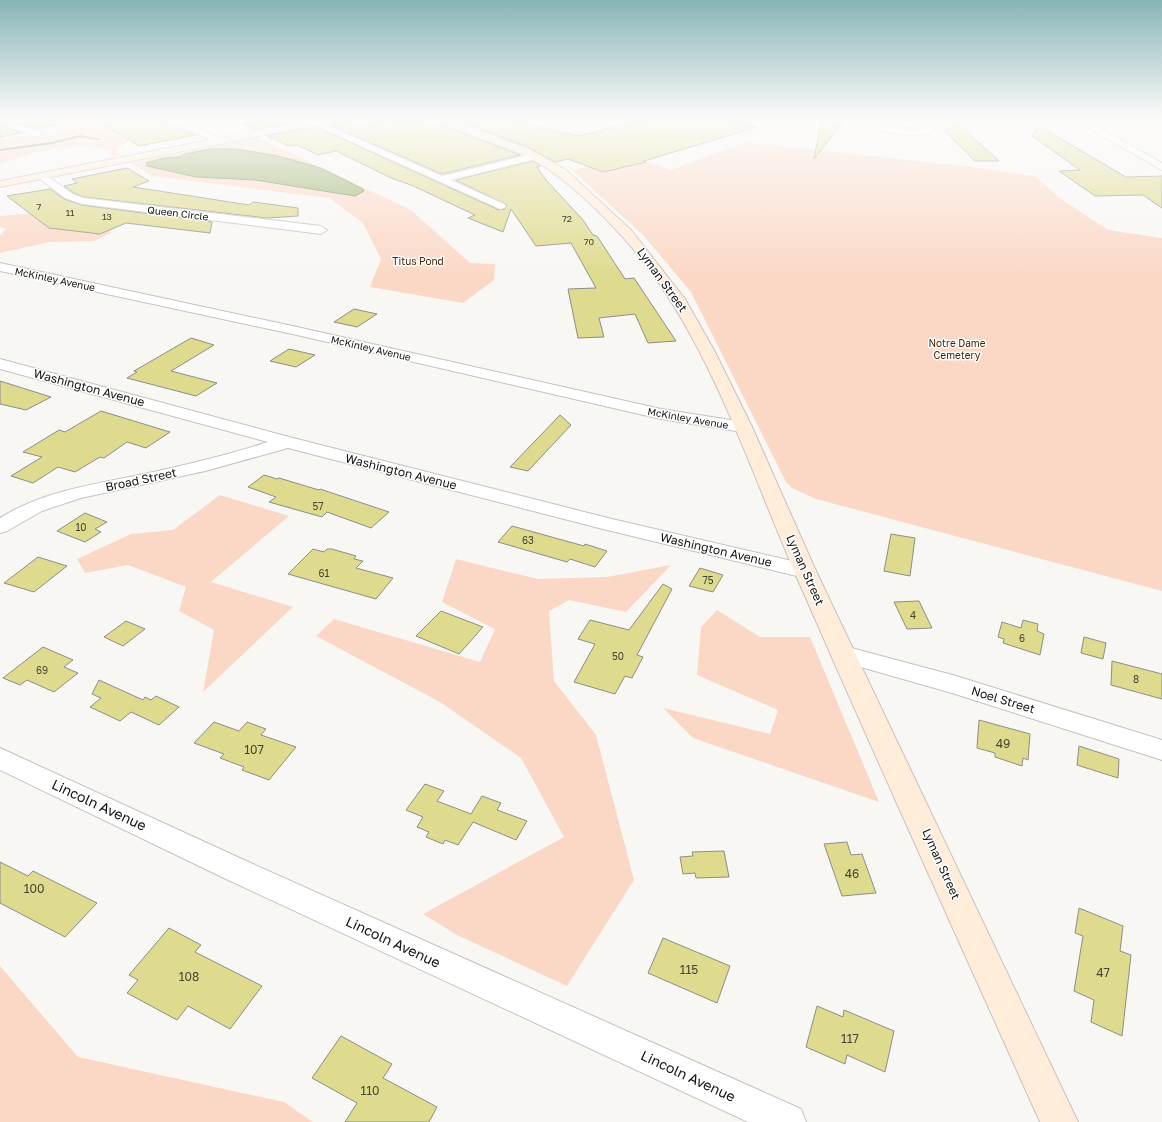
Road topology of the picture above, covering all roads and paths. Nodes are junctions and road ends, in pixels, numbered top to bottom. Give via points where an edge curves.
1 (71, 170) edge
2 (423, 170) edge
3 (477, 170) edge
4 (559, 170) edge
5 (43, 176) junction
6 (442, 179) junction
7 (0, 184) edge
8 (500, 206) dead end
9 (321, 230) dead end
10 (0, 267) edge
11 (0, 364) edge
12 (743, 427) junction
13 (287, 442) junction
14 (0, 508) edge
15 (20, 514) junction
16 (0, 527) edge
17 (805, 571) junction
18 (844, 654) junction
19 (1162, 750) edge
20 (0, 758) edge
21 (788, 1122) edge
22 (1059, 1122) edge

1 - 5 main road
2 - 6 street
3 - 6 street
4 - 12 main road, Lyman Street via 626,233 674,292 707,352
5 - 7 main road
5 - 9 street, Queen Circle via 78,200
6 - 8 street
10 - 12 street, McKinley Avenue via 297,331 661,414
11 - 13 street, Washington Avenue
12 - 17 main road, Lyman Street
13 - 15 street, Broad Street via 248,456 68,497
13 - 17 street, Washington Avenue via 610,525
14 - 15 street
15 - 16 street, Broad Street
17 - 18 main road, Lyman Street
18 - 19 street, Noel Street via 956,685
18 - 22 main road, Lyman Street
20 - 21 street, Lincoln Avenue via 242,872

